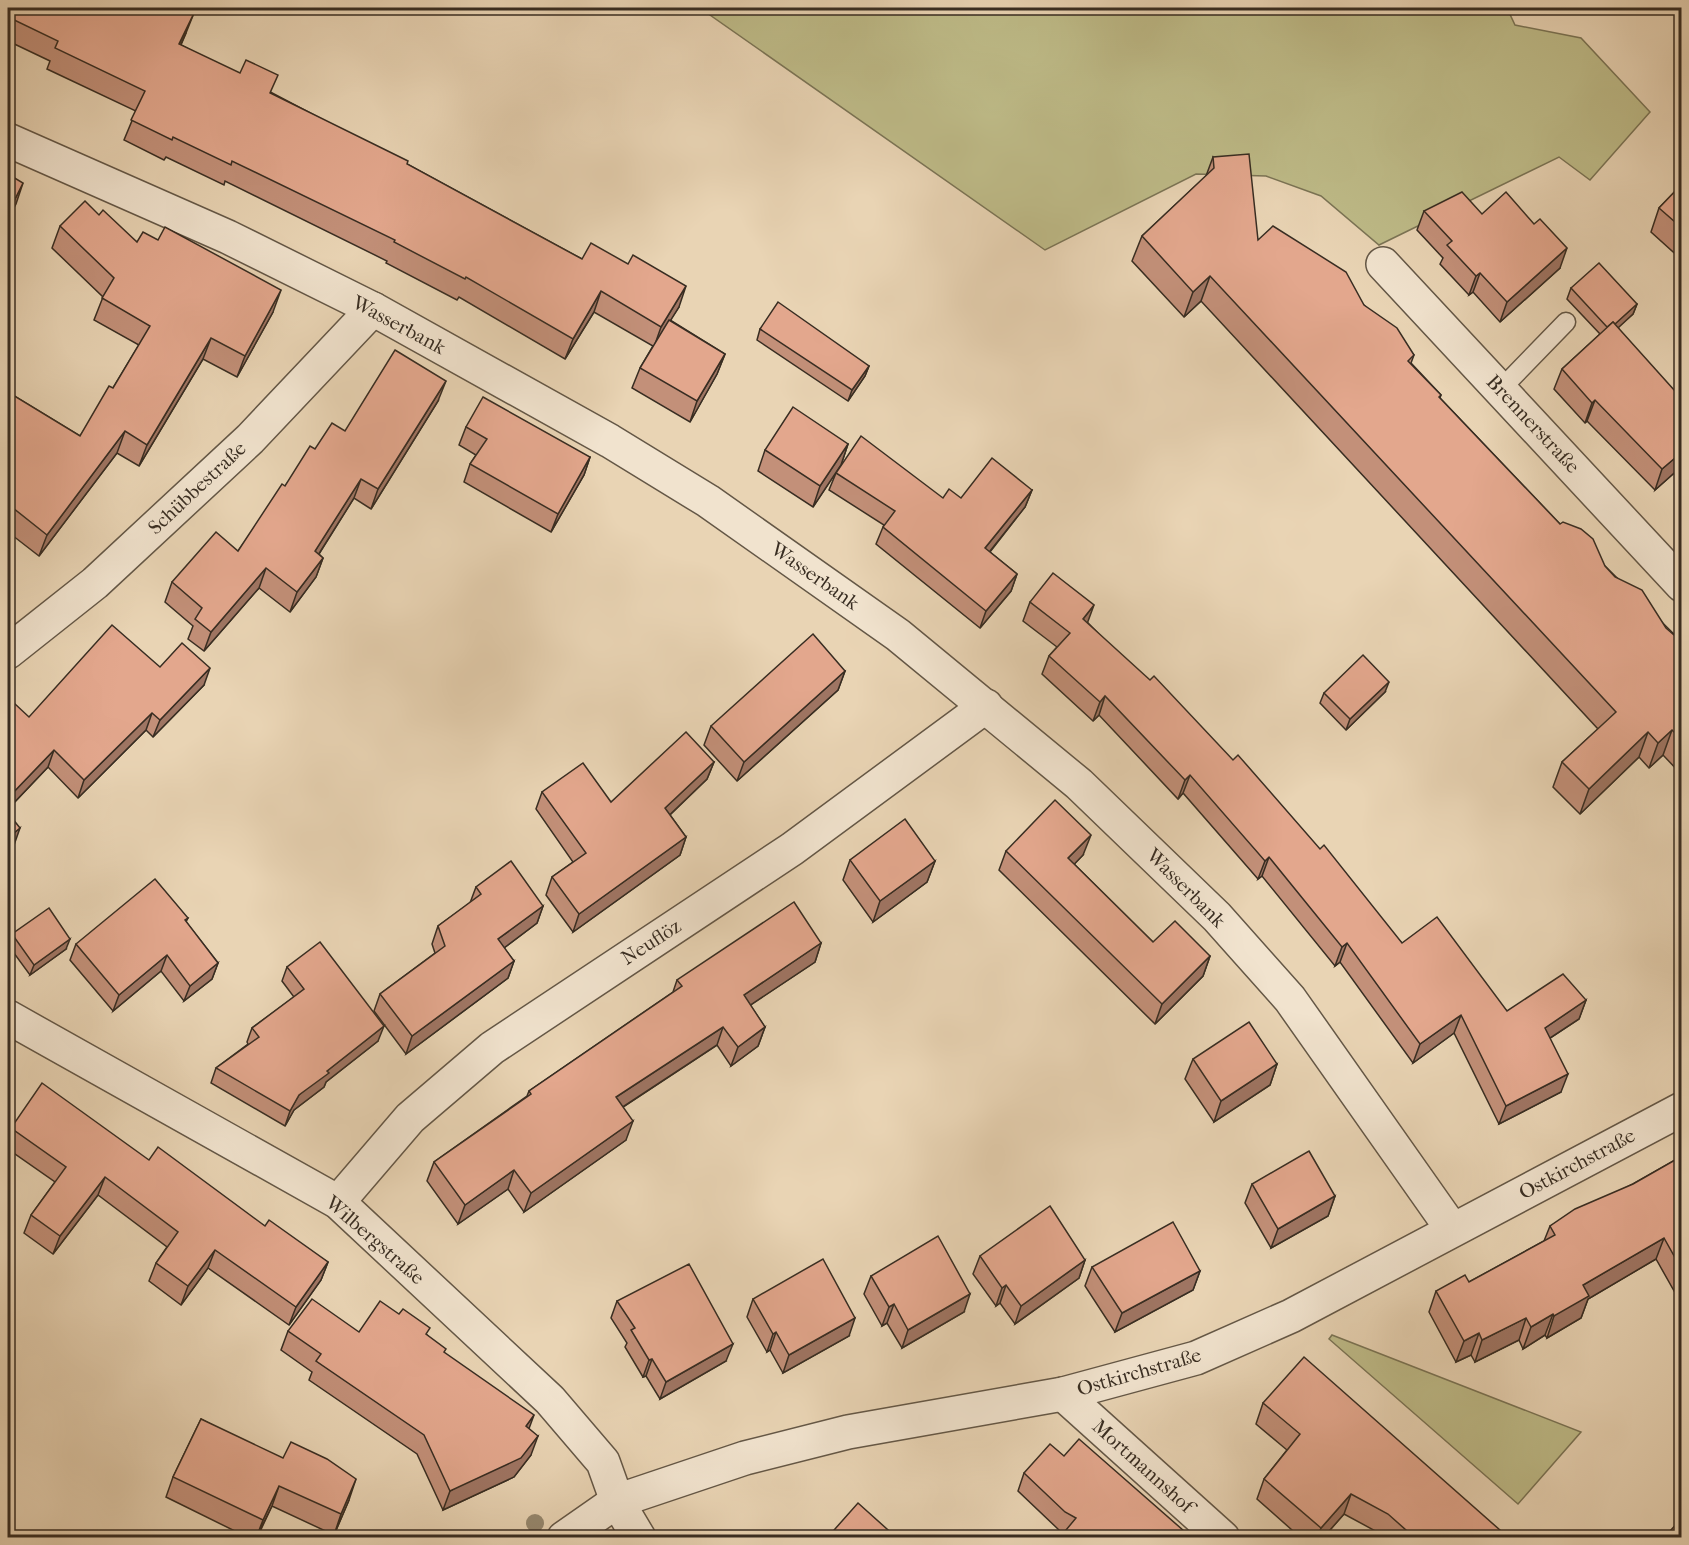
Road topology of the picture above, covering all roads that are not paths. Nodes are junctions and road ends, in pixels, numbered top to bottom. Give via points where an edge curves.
1 (8, 140) edge
2 (1383, 264) dead end
3 (373, 309) junction
4 (1566, 322) dead end
5 (1501, 389) junction
6 (1682, 585) edge
7 (8, 652) edge
8 (986, 706) junction
9 (8, 1017) edge
10 (1682, 1109) edge
11 (338, 1202) junction
12 (1452, 1229) junction
13 (1064, 1394) junction
14 (617, 1501) junction
15 (564, 1538) edge
16 (639, 1538) edge
17 (1223, 1538) edge

1 - 3 street, Wasserbank via 228,237
2 - 5 street, Brennerstraße
3 - 7 street, Schübbestraße via 250,439 95,583
3 - 8 street, Wasserbank via 610,441 708,501 898,635
4 - 5 lane
5 - 6 street, Brennerstraße
8 - 11 street, Neuflöz via 792,849 492,1048 410,1118
8 - 12 street, Wasserbank via 1079,784 1217,917 1290,999
9 - 11 street, Wilbergstraße
10 - 12 street, Ostkirchstraße
11 - 14 street, Wilbergstraße via 550,1400 603,1461
12 - 13 street, Ostkirchstraße via 1291,1316 1196,1358
13 - 14 street, Ostkirchstraße via 848,1432 745,1458
13 - 17 street, Mortmannshof
14 - 15 street, Ostkirchstraße
14 - 16 street, Wilbergstraße

